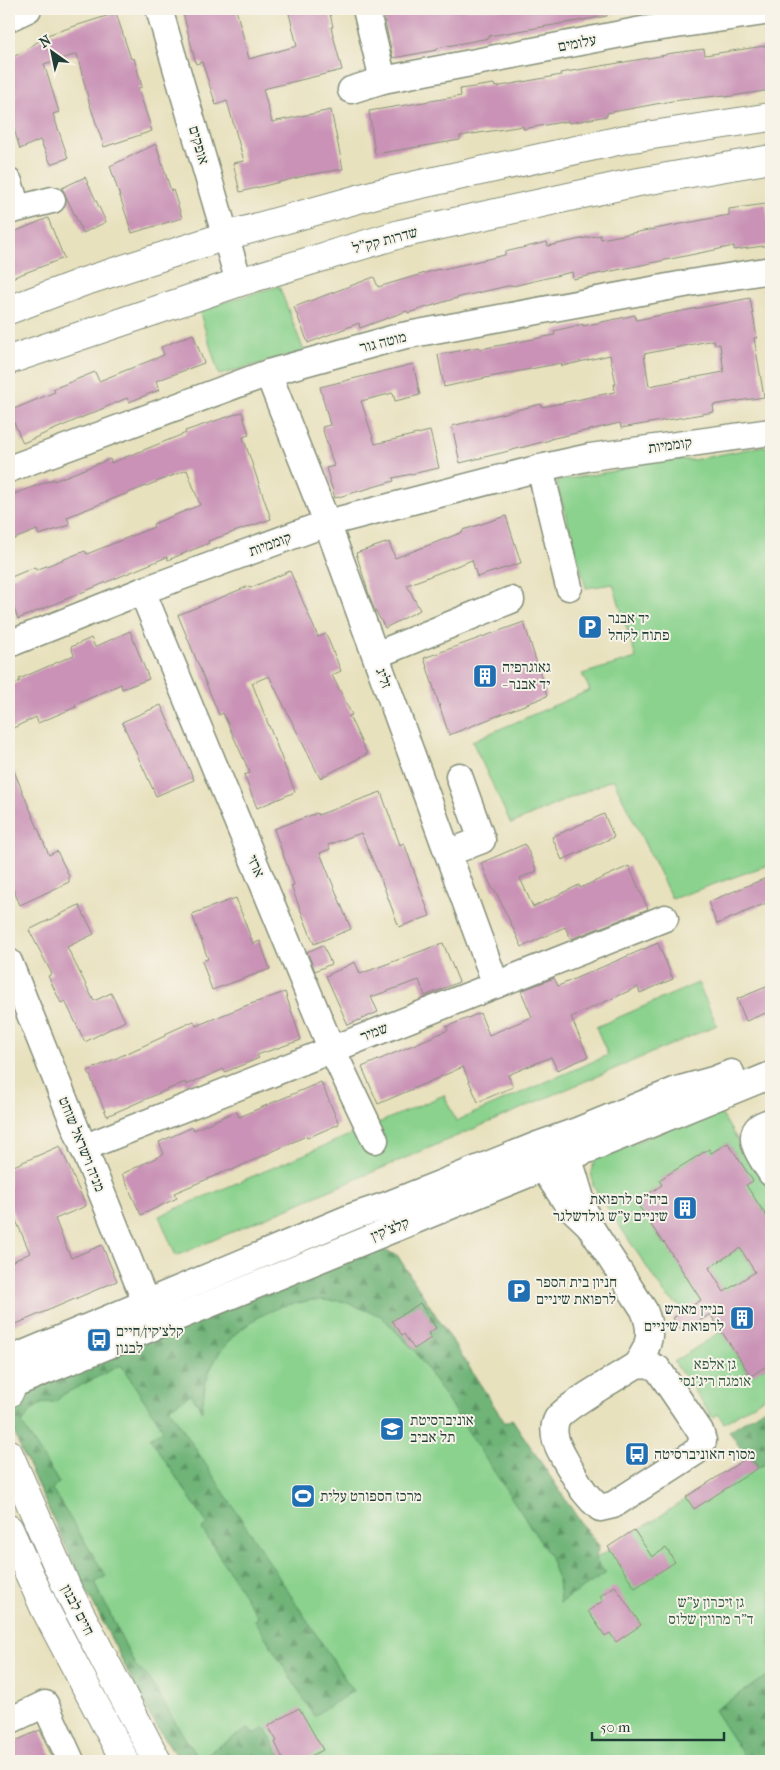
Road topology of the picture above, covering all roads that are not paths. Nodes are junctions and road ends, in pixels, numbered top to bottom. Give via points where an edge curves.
1 (28, 9) edge
2 (159, 9) edge
3 (366, 9) edge
4 (771, 11) edge
5 (9, 18) edge
6 (384, 80) junction
7 (350, 90) dead end
8 (771, 117) edge
9 (771, 159) edge
10 (9, 182) edge
11 (52, 200) dead end
12 (13, 209) edge
13 (226, 236) junction
14 (771, 270) edge
15 (239, 282) junction
16 (9, 310) edge
17 (9, 360) edge
18 (268, 372) junction
19 (771, 432) edge
20 (540, 468) junction
21 (9, 469) edge
22 (328, 523) junction
23 (569, 587) dead end
24 (142, 590) junction
25 (511, 600) dead end
26 (9, 644) edge
27 (376, 655) junction
28 (459, 776) dead end
29 (455, 870) junction
30 (665, 918) dead end
31 (9, 962) edge
32 (496, 985) junction
33 (332, 1048) junction
34 (771, 1057) edge
35 (771, 1075) edge
36 (771, 1121) edge
37 (375, 1140) dead end
38 (84, 1148) junction
39 (551, 1153) junction
40 (771, 1173) edge
41 (150, 1315) junction
42 (636, 1365) junction
43 (10, 1381) edge
44 (10, 1453) edge
45 (9, 1529) edge
46 (9, 1721) edge
47 (71, 1761) edge
48 (125, 1761) edge
49 (157, 1761) edge

1 - 5 street
2 - 13 street, אופקים
3 - 6 street
4 - 6 street, עלומים via 642,30
6 - 7 street, עלומים
8 - 13 main road via 626,139 376,194
9 - 15 main road, שדרות קק"ל via 633,183 400,234
10 - 12 street
11 - 12 street
13 - 15 street, אופקים
13 - 16 main road via 83,282
14 - 18 street, מוטה גור via 402,336
15 - 17 main road, שדרות קק"ל
18 - 21 street, מוטה גור
18 - 22 street, זליג
19 - 20 street, קוממיות via 590,457
20 - 22 street, קוממיות
20 - 23 street
22 - 24 street, קוממיות
22 - 27 street, זליג
24 - 26 street, קוממיות
24 - 33 street, ארזי
25 - 27 street
27 - 29 street, זליג
28 - 29 street via 482,840
29 - 32 street, זליג
30 - 32 street, שמיר
31 - 38 street, מניה וישראל שוחט
32 - 33 street, שמיר
33 - 37 street, ארזי
33 - 38 street, שמיר
34 - 39 street, קלצ'קין via 677,1090
35 - 39 street, קלצ'קין
36 - 40 street via 755,1132 754,1142
38 - 41 street, מניה וישראל שוחט
39 - 41 street, קלצ'קין
39 - 42 street via 568,1205 589,1225 650,1324 649,1340
41 - 43 street, קלצ'קין
42 - 42 street via 557,1419 554,1433 557,1446 587,1497 600,1508 613,1504 697,1452 703,1440 700,1430 658,1369 648,1364
44 - 49 main road, חיים לבנון via 68,1590
45 - 48 main road, חיים לבנון via 45,1609
46 - 47 street via 45,1704

